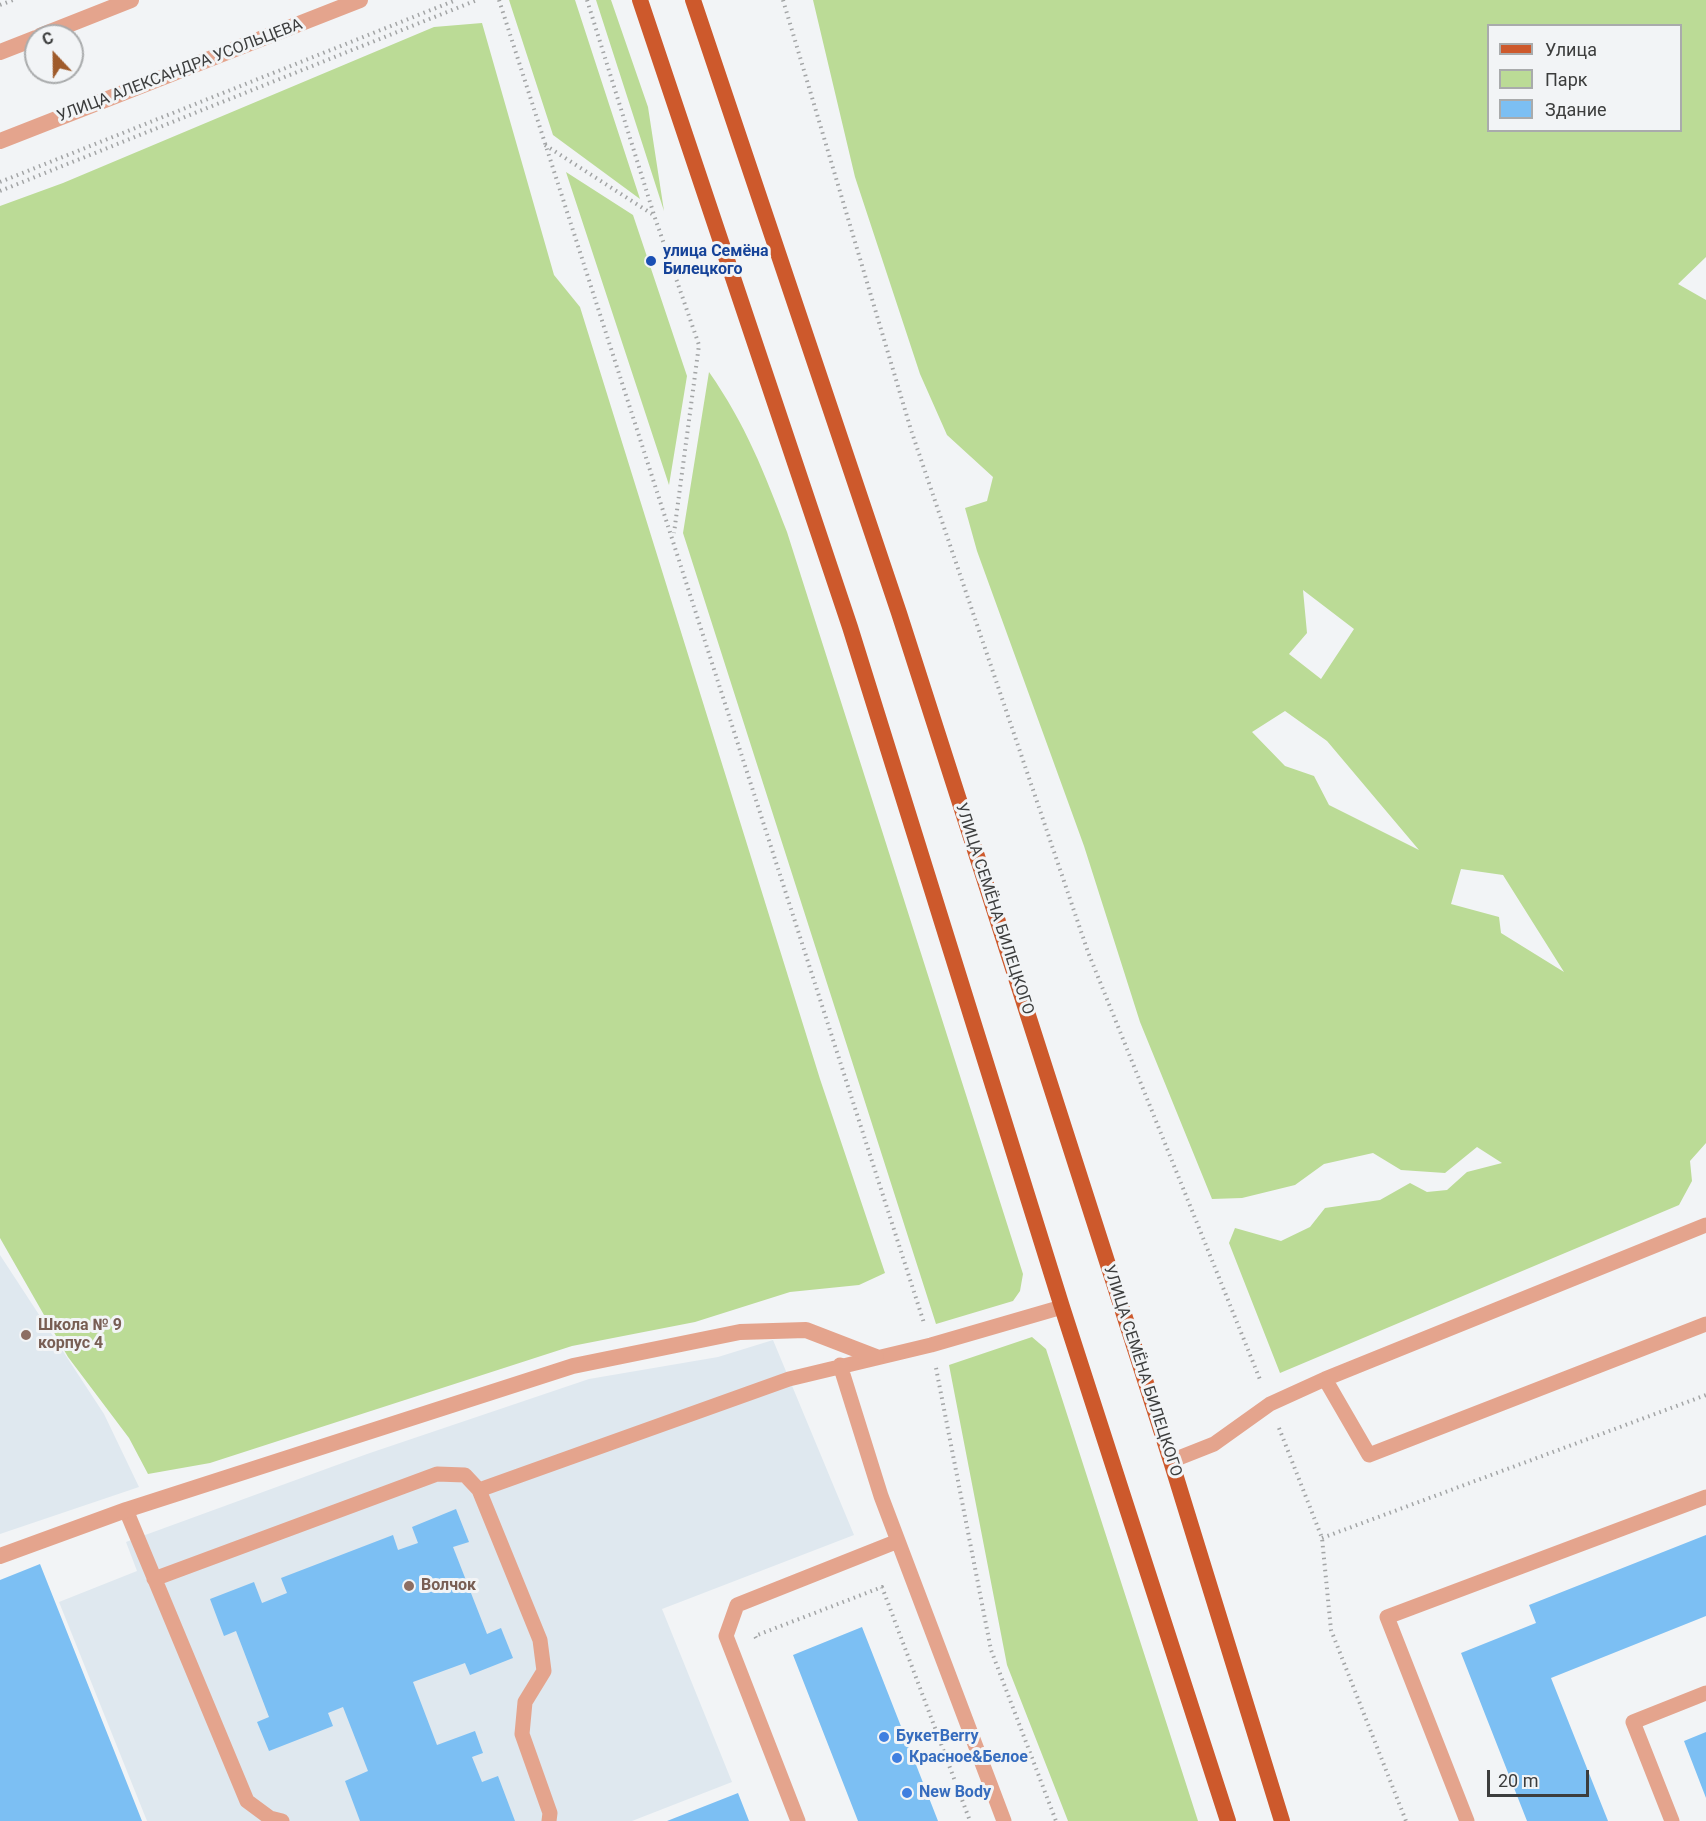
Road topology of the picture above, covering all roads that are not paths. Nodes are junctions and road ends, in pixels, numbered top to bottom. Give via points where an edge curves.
1 (131, 0) edge
2 (360, 0) edge
3 (640, 0) edge
4 (693, 0) edge
5 (70, 24) edge
6 (24, 43) edge
7 (0, 52) edge
8 (0, 141) edge
9 (1706, 1225) edge
10 (1062, 1307) junction
11 (1706, 1324) edge
12 (876, 1357) junction
13 (840, 1365) junction
14 (1325, 1379) junction
15 (1171, 1461) junction
16 (479, 1490) junction
17 (1706, 1497) edge
18 (126, 1510) junction
19 (898, 1541) junction
20 (0, 1556) edge
21 (154, 1579) junction
22 (1706, 1693) edge
23 (282, 1821) edge
24 (549, 1821) edge
25 (798, 1821) edge
26 (1004, 1821) edge
27 (1228, 1821) edge
28 (1282, 1821) edge
29 (1467, 1821) edge
30 (1672, 1821) edge

1 - 5 street
2 - 8 street, УЛИЦА АЛЕКСАНДРА УСОЛЬЦЕВА
3 - 10 main road via 850,627
4 - 15 main road, УЛИЦА СЕМЁНА БИЛЕЦКОГО via 899,613
6 - 7 street
9 - 14 lane
10 - 12 lane
10 - 27 main road
11 - 14 lane via 1369,1455
12 - 13 lane
12 - 18 street via 806,1330 795,1330 740,1332 573,1366
13 - 16 lane via 789,1379
13 - 19 lane
14 - 15 lane via 1270,1404 1214,1444
15 - 28 main road, УЛИЦА СЕМЁНА БИЛЕЦКОГО
16 - 21 lane via 465,1475 437,1474
16 - 24 lane via 540,1640 544,1671 525,1702 522,1734 550,1813
17 - 29 lane via 1387,1617
18 - 20 street
18 - 21 lane
19 - 25 lane via 737,1605 726,1636
19 - 26 lane
21 - 23 lane via 247,1801 270,1818
22 - 30 lane via 1633,1722

